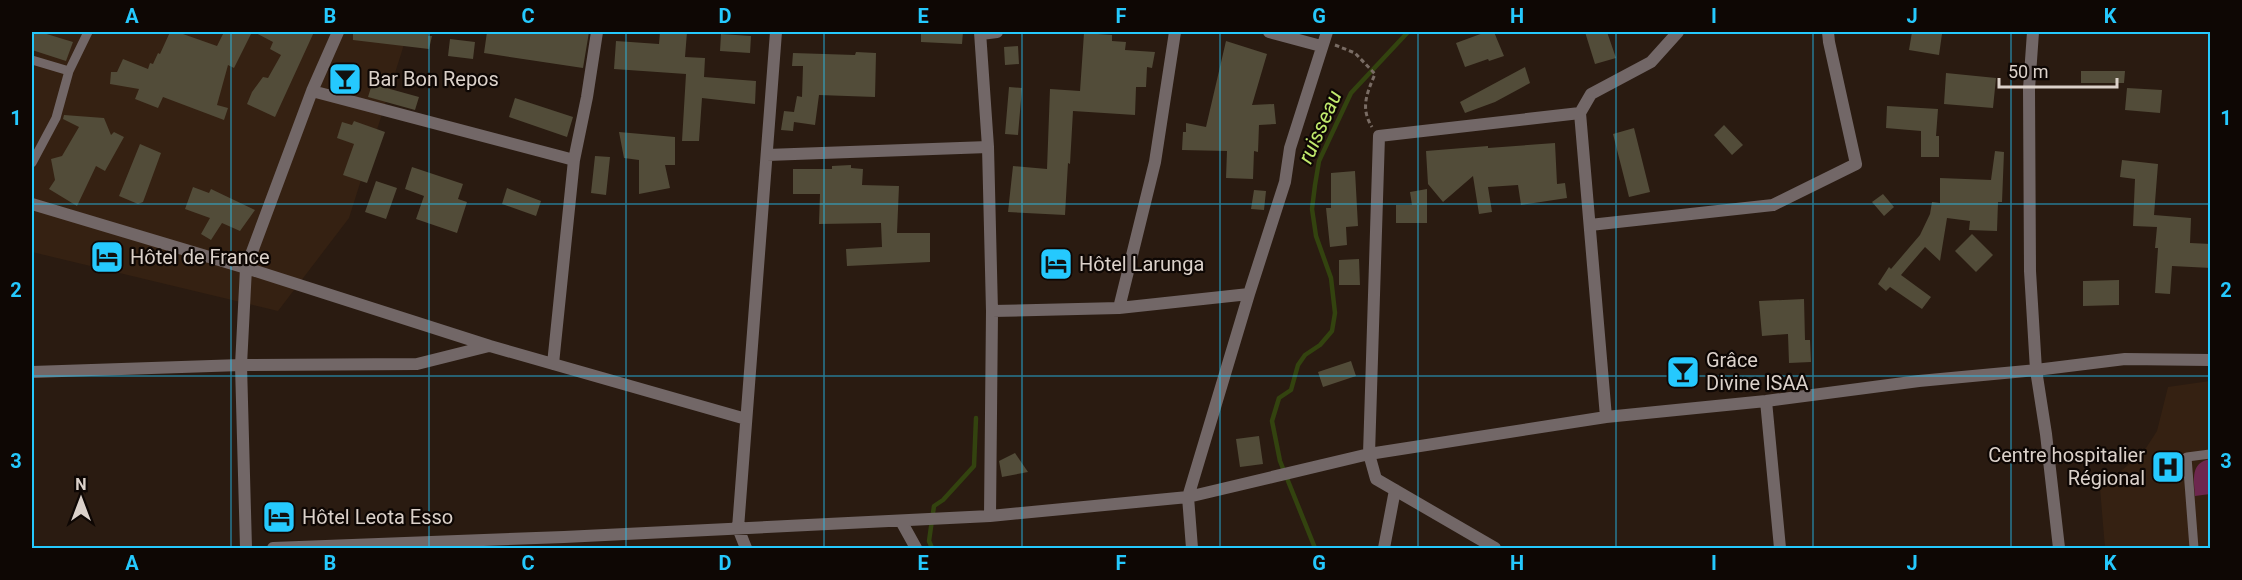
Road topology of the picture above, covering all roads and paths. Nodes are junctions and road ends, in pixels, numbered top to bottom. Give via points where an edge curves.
1 (88, 32) edge
2 (338, 32) edge
3 (597, 32) edge
4 (776, 32) edge
5 (997, 32) edge
6 (1174, 32) edge
7 (1269, 32) edge
8 (1327, 32) edge
9 (1678, 32) edge
10 (1828, 32) edge
11 (2033, 32) edge
12 (980, 33) edge
13 (1322, 46) junction
14 (32, 60) edge
15 (69, 71) junction
16 (312, 91) junction
17 (1580, 113) junction
18 (1378, 136) junction
19 (988, 147) junction
20 (767, 155) junction
21 (574, 160) junction
22 (32, 163) edge
23 (32, 204) edge
24 (1590, 225) junction
25 (246, 268) junction
26 (1249, 294) junction
27 (1119, 308) junction
28 (992, 311) junction
29 (490, 346) junction
30 (2211, 360) edge
31 (553, 364) junction
32 (241, 365) junction
33 (2036, 370) junction
34 (32, 372) edge
35 (1766, 401) junction
36 (1606, 417) junction
37 (746, 420) junction
38 (1369, 454) junction
39 (2211, 454) edge
40 (1395, 490) junction
41 (1188, 497) junction
42 (990, 516) junction
43 (901, 521) junction
44 (738, 528) junction
45 (517, 544) edge
46 (317, 548) edge
47 (246, 549) edge
48 (273, 549) edge
49 (746, 549) edge
50 (916, 549) edge
51 (1192, 549) edge
52 (1384, 549) edge
53 (1495, 549) edge
54 (1780, 549) edge
55 (2059, 549) edge
56 (2194, 549) edge

1 - 15 lane
2 - 16 street
3 - 21 street
4 - 20 street
5 - 12 street
6 - 27 street via 1155,162
7 - 13 street
8 - 13 street
9 - 17 street via 1651,62 1591,94
10 - 24 street via 1856,164 1773,206
11 - 33 street via 2029,89 2030,271
12 - 19 street
13 - 18 path via 1345,48 1373,70 1365,100 1368,120
13 - 26 street
14 - 15 lane
15 - 22 lane via 56,118
16 - 21 street
16 - 25 street
17 - 18 street
17 - 24 street
18 - 38 street
19 - 20 street
19 - 28 street
20 - 37 street
21 - 31 street
23 - 25 street
24 - 36 street
25 - 29 street
25 - 32 street
26 - 27 street
26 - 41 street
27 - 28 street
28 - 42 street
29 - 31 street
29 - 32 street via 417,364
30 - 33 street via 2125,359
31 - 37 street
32 - 34 street
32 - 47 street
33 - 35 street
33 - 55 street
35 - 36 street
35 - 54 street
36 - 38 street
37 - 44 street
38 - 40 street via 1376,479
38 - 41 street
39 - 56 lane via 2187,457
40 - 52 street
40 - 53 street
41 - 42 street
41 - 51 street
42 - 43 street
43 - 44 street
43 - 50 street
44 - 45 street
44 - 49 street
45 - 46 street
46 - 48 street

